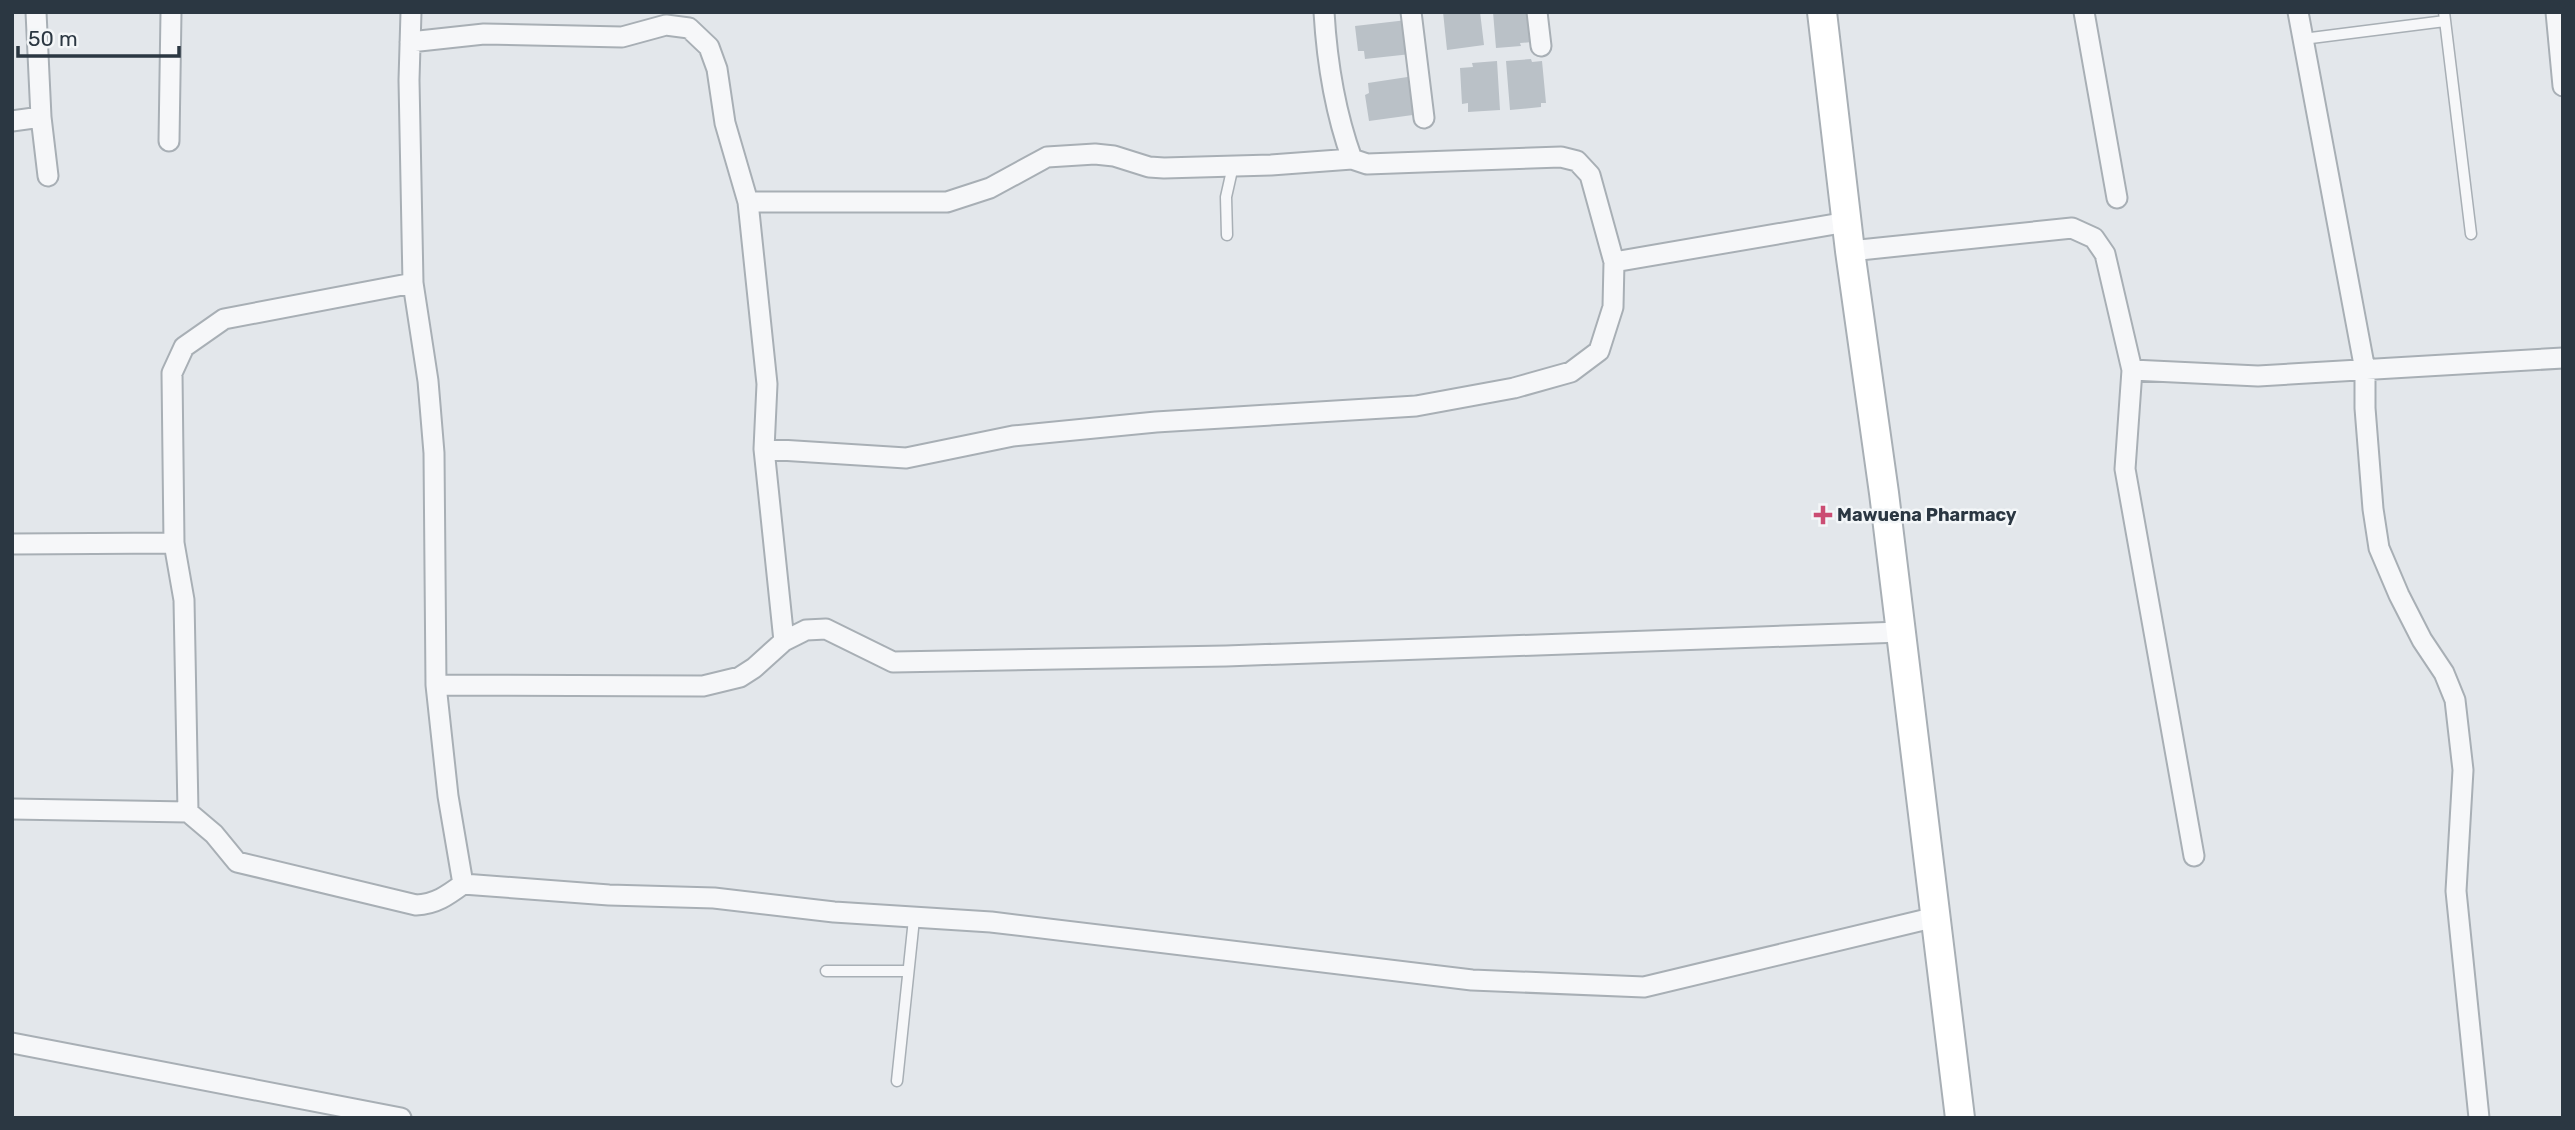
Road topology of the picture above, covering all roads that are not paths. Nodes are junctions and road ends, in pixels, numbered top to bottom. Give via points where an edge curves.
1 (36, 12) edge
2 (172, 12) edge
3 (411, 12) edge
4 (1324, 12) edge
5 (1411, 12) edge
6 (1537, 12) edge
7 (1822, 12) edge
8 (2084, 12) edge
9 (2298, 12) edge
10 (2556, 12) edge
11 (2445, 16) edge
12 (2303, 39) junction
13 (411, 42) junction
14 (1541, 46) dead end
15 (2563, 86) edge
16 (41, 117) junction
17 (1424, 118) dead end
18 (12, 121) edge
19 (169, 141) dead end
20 (1352, 159) junction
21 (1233, 166) junction
22 (48, 176) dead end
23 (2117, 198) dead end
24 (748, 202) junction
25 (1847, 222) junction
26 (2471, 234) dead end
27 (1227, 235) dead end
28 (1850, 251) junction
29 (1614, 262) junction
30 (413, 283) junction
31 (2563, 358) edge
32 (2132, 370) junction
33 (2365, 370) junction
34 (764, 449) junction
35 (174, 543) junction
36 (12, 544) edge
37 (1901, 632) junction
38 (784, 641) junction
39 (436, 685) junction
40 (12, 809) edge
41 (188, 812) junction
42 (2194, 856) dead end
43 (463, 884) junction
44 (1936, 917) junction
45 (915, 919) junction
46 (827, 971) dead end
47 (908, 971) junction
48 (12, 1043) edge
49 (897, 1081) dead end
50 (401, 1118) edge
51 (1960, 1118) edge
52 (2479, 1118) edge

1 - 16 street
2 - 19 street
3 - 13 street
4 - 20 street via 1341,128
5 - 17 street
6 - 14 street
7 - 25 main road
8 - 23 street
9 - 12 street
10 - 15 street
11 - 12 lane
11 - 26 lane
12 - 33 street
13 - 24 street via 484,34 622,37 666,25 689,28 709,47 717,69 725,124
13 - 30 street
16 - 18 street
16 - 22 street
20 - 21 street
20 - 29 street via 1367,164 1561,157 1577,161 1590,175
21 - 24 street via 1157,167 1095,154 1047,157 990,188 947,202
21 - 27 lane via 1226,197
24 - 34 street via 767,384
25 - 28 main road
25 - 29 street
28 - 32 street via 2073,228 2094,238 2105,254
28 - 37 main road
29 - 34 street via 1613,307 1599,351 1571,372 1514,388 1416,406 1013,436 906,458
30 - 35 street via 224,319 184,347 172,373
30 - 39 street via 433,453
31 - 33 street
32 - 33 street via 2258,376
32 - 42 street via 2125,469
33 - 52 street via 2379,548 2455,700 2463,770 2456,891
34 - 38 street
35 - 36 street
35 - 41 street via 184,600
37 - 38 street via 1226,656 893,662 826,629 806,631
37 - 44 main road
38 - 39 street via 740,677 703,686
39 - 43 street
40 - 41 street
41 - 43 street via 237,862 416,905 442,899
43 - 45 street via 714,898
44 - 45 street via 1644,987 1472,980 1004,924
44 - 51 main road
45 - 47 lane
46 - 47 lane
47 - 49 lane
48 - 50 street

